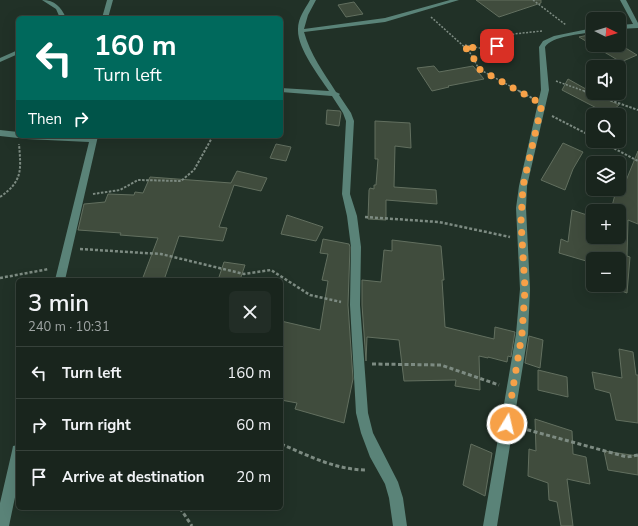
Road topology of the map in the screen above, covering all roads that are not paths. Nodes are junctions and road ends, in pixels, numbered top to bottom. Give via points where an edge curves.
1 (45, 0) edge
2 (110, 0) edge
3 (312, 0) edge
4 (456, 0) edge
5 (622, 0) edge
6 (62, 16) edge
7 (106, 16) edge
8 (637, 26) edge
9 (626, 27) edge
10 (301, 31) junction
11 (586, 31) edge
12 (16, 53) edge
13 (0, 60) edge
14 (283, 90) edge
15 (336, 94) junction
16 (0, 133) edge
17 (93, 138) edge
18 (18, 139) edge
19 (60, 278) edge
20 (16, 460) edge
21 (2, 526) edge
22 (400, 526) edge
23 (490, 526) edge

1 - 6 street via 58,8
2 - 7 street
3 - 10 street
4 - 10 street via 384,20
5 - 8 street
8 - 9 street
10 - 15 street via 303,42 313,60
11 - 23 street via 556,37 545,42 542,47 545,90 523,186 521,208 524,296 522,334
12 - 13 street
14 - 15 street
15 - 22 street via 350,122 346,194 356,247 355,305 362,413 367,433 391,482
16 - 18 street
17 - 19 street
20 - 21 street

